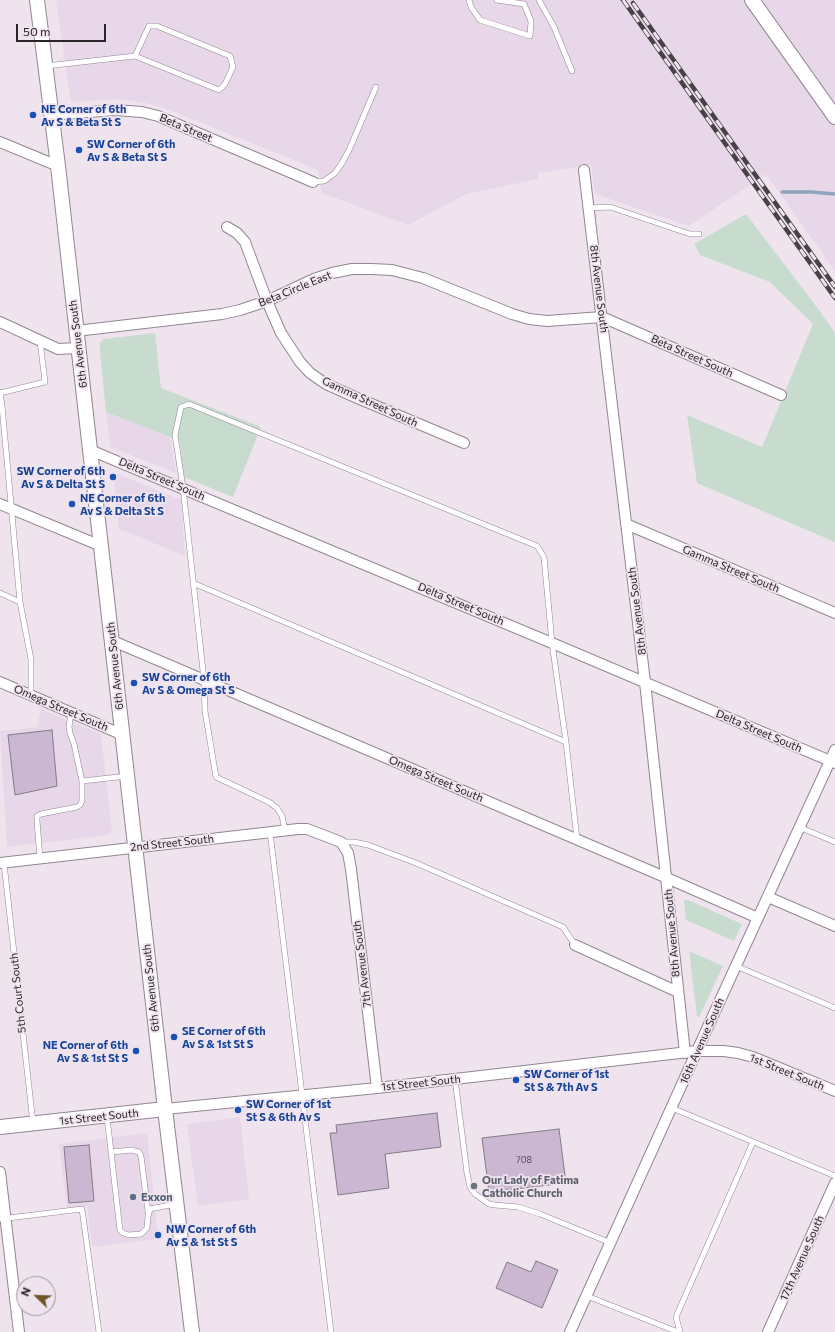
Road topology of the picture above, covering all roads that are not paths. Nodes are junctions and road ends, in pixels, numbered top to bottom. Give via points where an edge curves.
1 (37, 0) edge
2 (469, 0) edge
3 (497, 0) edge
4 (539, 0) edge
5 (752, 0) edge
6 (135, 56) junction
7 (45, 66) junction
8 (572, 71) dead end
9 (376, 87) dead end
10 (51, 115) junction
11 (835, 117) edge
12 (0, 142) edge
13 (58, 166) junction
14 (584, 170) dead end
15 (313, 182) joint
16 (588, 208) junction
17 (227, 227) dead end
18 (699, 234) dead end
19 (267, 301) junction
20 (602, 317) junction
21 (0, 322) edge
22 (76, 331) junction
23 (40, 341) junction
24 (78, 348) junction
25 (0, 393) edge
26 (781, 395) dead end
27 (1, 406) edge
28 (464, 443) dead end
29 (90, 450) junction
30 (183, 488) junction
31 (0, 504) edge
32 (12, 509) junction
33 (626, 524) junction
34 (101, 546) junction
35 (193, 584) junction
36 (0, 593) edge
37 (20, 602) junction
38 (835, 613) edge
39 (112, 642) junction
40 (552, 643) junction
41 (204, 680) junction
42 (0, 682) edge
43 (645, 682) junction
44 (31, 696) junction
45 (71, 712) junction
46 (123, 735) junction
47 (566, 742) junction
48 (835, 750) edge
49 (832, 762) edge
50 (128, 776) junction
51 (82, 781) junction
52 (799, 827) junction
53 (286, 830) junction
54 (270, 832) junction
55 (577, 839) junction
56 (341, 842) junction
57 (835, 842) edge
58 (136, 847) junction
59 (40, 858) junction
60 (2, 863) edge
61 (667, 878) junction
62 (768, 897) junction
63 (758, 918) junction
64 (835, 926) edge
65 (575, 945) joint
66 (736, 966) junction
67 (678, 992) junction
68 (835, 1008) edge
69 (697, 1051) junction
70 (685, 1053) junction
71 (455, 1079) junction
72 (377, 1088) junction
73 (835, 1091) edge
74 (303, 1095) junction
75 (672, 1108) junction
76 (165, 1109) junction
77 (106, 1116) junction
78 (33, 1124) junction
79 (0, 1127) edge
80 (753, 1142) junction
81 (111, 1152) junction
82 (0, 1172) edge
83 (835, 1176) edge
84 (835, 1183) edge
85 (176, 1204) junction
86 (148, 1212) junction
87 (3, 1218) edge
88 (611, 1244) junction
89 (587, 1296) junction
90 (19, 1332) edge
91 (99, 1332) edge
92 (192, 1332) edge
93 (331, 1332) edge
94 (570, 1332) edge
95 (679, 1332) edge
96 (768, 1332) edge

1 - 7 main road, 6th Avenue South
2 - 3 lane via 480,20 530,36 531,21 524,4
4 - 8 lane via 554,27
5 - 11 main road
6 - 6 lane via 219,90 226,84 233,67 230,56 158,26 149,26
6 - 7 lane
7 - 10 main road, 6th Avenue South
9 - 15 lane via 350,148 335,174 324,181
10 - 13 main road, 6th Avenue South
10 - 15 street, Beta Street via 115,110 158,116
12 - 13 street
13 - 22 main road, 6th Avenue South
14 - 16 street, 8th Avenue South
16 - 18 lane via 610,207 690,234
16 - 20 street, 8th Avenue South
17 - 19 street, Gamma Street South via 237,233 244,242
19 - 20 street, Beta Circle East via 332,273 372,269 392,270 424,278 529,319 547,321
19 - 22 street, Beta Circle East via 222,314
19 - 28 street, Gamma Street South via 284,338 310,373 326,384
20 - 26 street, Beta Street South
20 - 33 street, 8th Avenue South
21 - 23 street
22 - 24 main road, 6th Avenue South
23 - 24 street via 58,349
23 - 25 lane via 45,382
24 - 29 main road, 6th Avenue South
25 - 27 lane
27 - 32 lane
29 - 30 street, Delta Street South
29 - 34 main road, 6th Avenue South
30 - 35 lane
30 - 40 street, Delta Street South
30 - 40 lane via 175,435 181,407 189,404 537,546 544,557
31 - 32 street
32 - 34 street
32 - 37 lane
33 - 38 street, Gamma Street South
33 - 43 street, 8th Avenue South
34 - 39 main road, 6th Avenue South
35 - 41 lane
35 - 47 lane
36 - 37 lane
37 - 44 lane via 31,660
39 - 41 street, Omega Street South
39 - 46 main road, 6th Avenue South
40 - 43 street, Delta Street South
40 - 47 lane
41 - 53 lane via 205,711 216,777 277,808
41 - 55 street, Omega Street South
42 - 44 street, Omega Street South
43 - 49 street, Delta Street South
43 - 61 street, 8th Avenue South
44 - 45 street, Omega Street South
45 - 46 street, Omega Street South
45 - 51 lane via 69,727
46 - 50 main road, 6th Avenue South
47 - 55 lane
48 - 49 street, 16th Avenue South
49 - 52 street, 16th Avenue South
50 - 51 lane
50 - 58 main road, 6th Avenue South
51 - 59 lane via 82,801 77,808 38,816 36,820
52 - 57 lane
52 - 62 street, 16th Avenue South
53 - 54 street, 2nd Street South
53 - 56 street, 2nd Street South via 307,829
54 - 58 street, 2nd Street South
54 - 74 lane
55 - 61 street, Omega Street South
56 - 65 lane via 375,847 563,927
56 - 72 street, 7th Avenue South via 348,853 351,870
58 - 59 street, 2nd Street South
58 - 76 main road, 6th Avenue South
59 - 60 street, 2nd Street South
60 - 78 lane, 5th Court South
61 - 63 street, Omega Street South
61 - 67 street, 8th Avenue South
62 - 63 street, 16th Avenue South
62 - 64 street
63 - 66 street, 16th Avenue South
65 - 67 street
66 - 68 lane
66 - 69 street, 16th Avenue South
67 - 70 street, 8th Avenue South
69 - 70 street, 1st Street South
69 - 73 street, 1st Street South via 724,1051 753,1057
69 - 75 street, 16th Avenue South
70 - 71 street, 1st Street South
71 - 72 street, 1st Street South
71 - 88 lane via 467,1173 470,1187 475,1194 489,1204 518,1207 540,1214
72 - 74 street, 1st Street South
74 - 76 street, 1st Street South
74 - 93 lane
75 - 80 lane
75 - 88 street, 16th Avenue South
76 - 77 main road, 1st Street South
76 - 85 main road, 6th Avenue South
77 - 78 main road, 1st Street South
77 - 81 lane
78 - 79 main road, 1st Street South
80 - 83 lane
80 - 95 lane via 679,1310 676,1318
81 - 86 lane via 139,1152
81 - 86 lane via 120,1230 128,1235 141,1234 147,1228
82 - 87 street
84 - 96 street, 17th Avenue South
85 - 86 lane via 152,1208
85 - 92 main road, 6th Avenue South
87 - 90 street
87 - 91 lane via 82,1209
88 - 89 street, 16th Avenue South
89 - 94 street, 16th Avenue South
89 - 95 lane

